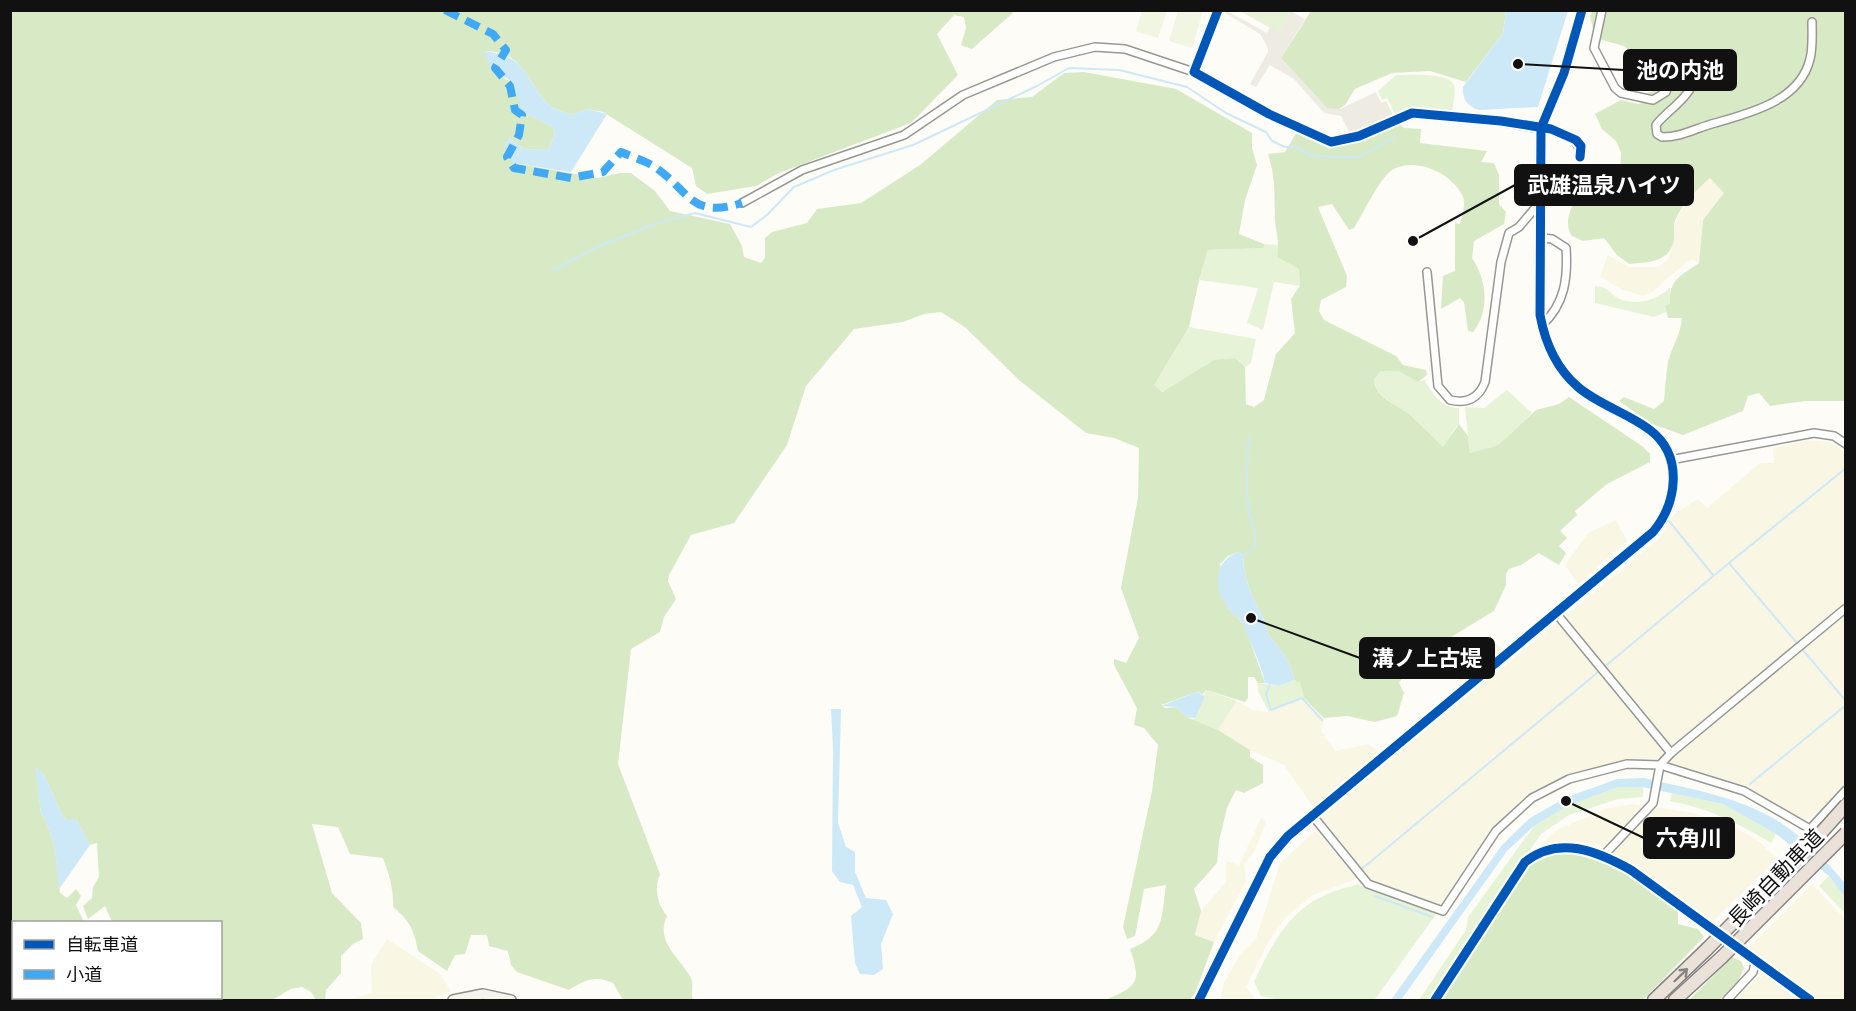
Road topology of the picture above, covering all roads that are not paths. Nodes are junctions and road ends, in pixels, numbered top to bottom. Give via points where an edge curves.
1 (1218, 10) edge
2 (1582, 10) edge
3 (1602, 10) edge
4 (1812, 22) dead end
5 (1194, 72) junction
6 (1541, 128) junction
7 (1580, 157) dead end
8 (1542, 199) junction
9 (742, 203) dead end
10 (1542, 238) junction
11 (1427, 272) dead end
12 (1542, 325) junction
13 (1845, 444) edge
14 (1670, 460) junction
15 (1845, 608) edge
16 (1555, 612) junction
17 (1671, 753) junction
18 (1660, 765) junction
19 (1845, 790) edge
20 (1845, 805) edge
21 (1312, 815) junction
22 (1845, 833) edge
23 (1604, 855) junction
24 (1755, 963) junction
25 (453, 1000) edge
26 (511, 1000) edge
27 (1199, 1000) edge
28 (1435, 1000) edge
29 (1654, 1000) edge
30 (1675, 1000) edge
31 (1727, 1000) edge
32 (1810, 1000) edge

1 - 5 street
2 - 6 street via 1564,73
3 - 4 street via 1594,48 1621,93 1653,100 1666,92 1672,69 1683,66 1691,75 1693,84 1687,95 1656,125 1657,134 1662,137 1683,135 1751,112 1792,89 1803,77 1811,58
5 - 6 street via 1269,114 1331,142 1348,140 1412,113
5 - 9 street via 1125,49 1095,47 1054,57 963,96 904,135 802,170
6 - 7 street via 1576,140 1581,146
6 - 8 street
8 - 10 street
8 - 11 street via 1532,214 1509,233 1501,262 1485,382 1477,397 1450,400 1438,386
10 - 12 street
10 - 12 street via 1566,248 1568,277 1556,313
12 - 14 street via 1544,338 1560,367 1577,387 1649,429 1662,442
13 - 14 street via 1834,436 1814,433
14 - 16 street via 1674,493 1662,521
15 - 17 street
16 - 17 street
16 - 21 street
17 - 18 street
18 - 19 street via 1744,791 1810,829
18 - 21 street via 1627,764 1587,773 1533,798 1496,831 1443,911 1368,884
18 - 23 street via 1653,802
29 -> 20 highway, 長崎自動車道, bridge via 1812,843
21 - 27 street via 1270,857
22 - 30 highway, 長崎自動車道, bridge
23 - 24 street via 1644,879
23 - 28 street via 1581,848 1557,848 1525,862
24 - 31 street via 1753,972
24 - 32 street
25 - 26 street via 483,994

